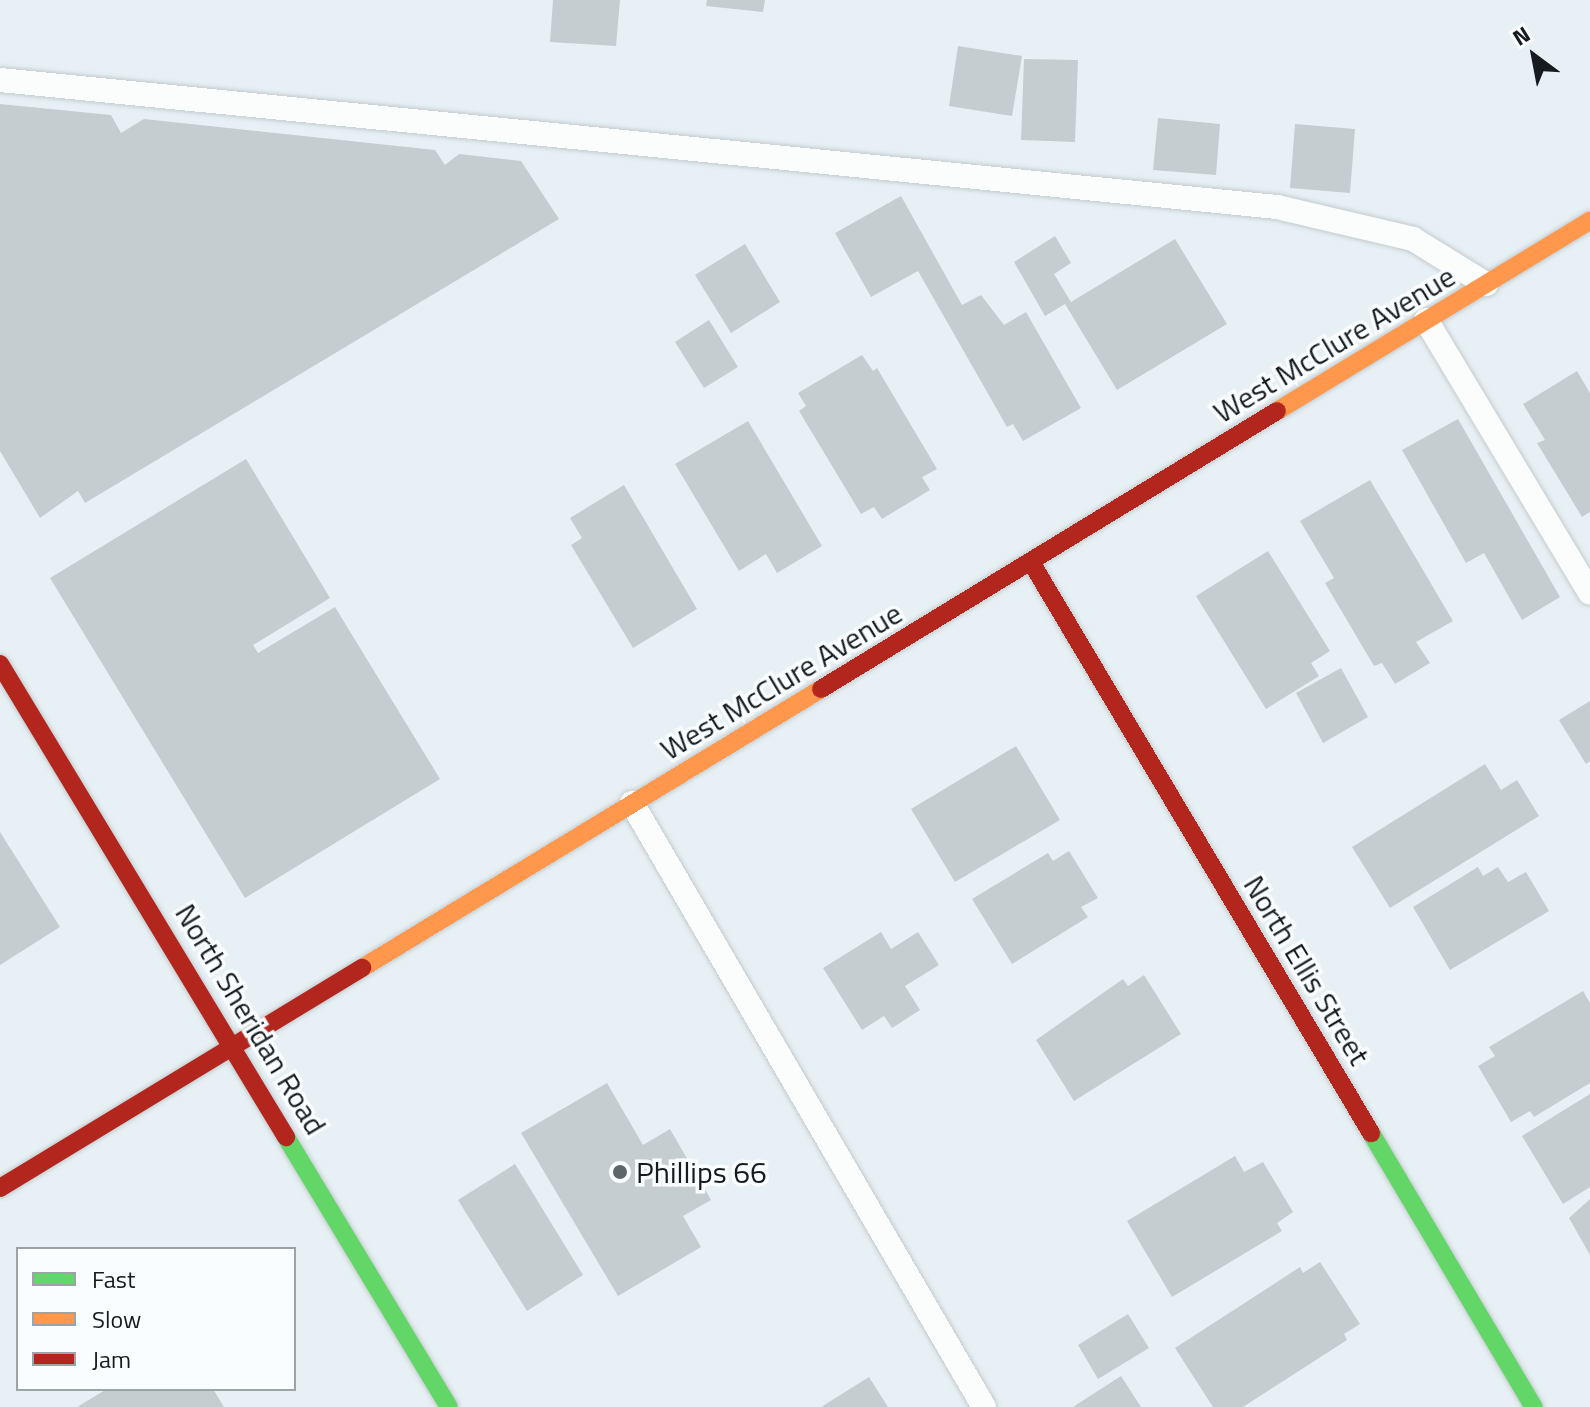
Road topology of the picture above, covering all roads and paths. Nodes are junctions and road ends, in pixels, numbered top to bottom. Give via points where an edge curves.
1 (0, 80) edge
2 (1590, 221) edge
3 (1486, 284) junction
4 (1426, 320) junction
5 (1031, 562) junction
6 (1590, 593) edge
7 (0, 664) edge
8 (632, 803) junction
9 (235, 1045) junction
10 (0, 1188) edge
11 (449, 1407) edge
12 (984, 1407) edge
13 (1534, 1407) edge

1 - 3 lane via 1277,207 1413,239
2 - 3 street, West McClure Avenue
3 - 4 street, West McClure Avenue
4 - 5 street, West McClure Avenue
4 - 6 lane
5 - 8 street, West McClure Avenue
5 - 13 street, North Ellis Street
7 - 9 street, North Sheridan Road
8 - 9 street, West McClure Avenue
8 - 12 lane
9 - 10 street, West McClure Avenue
9 - 11 street, North Sheridan Road

